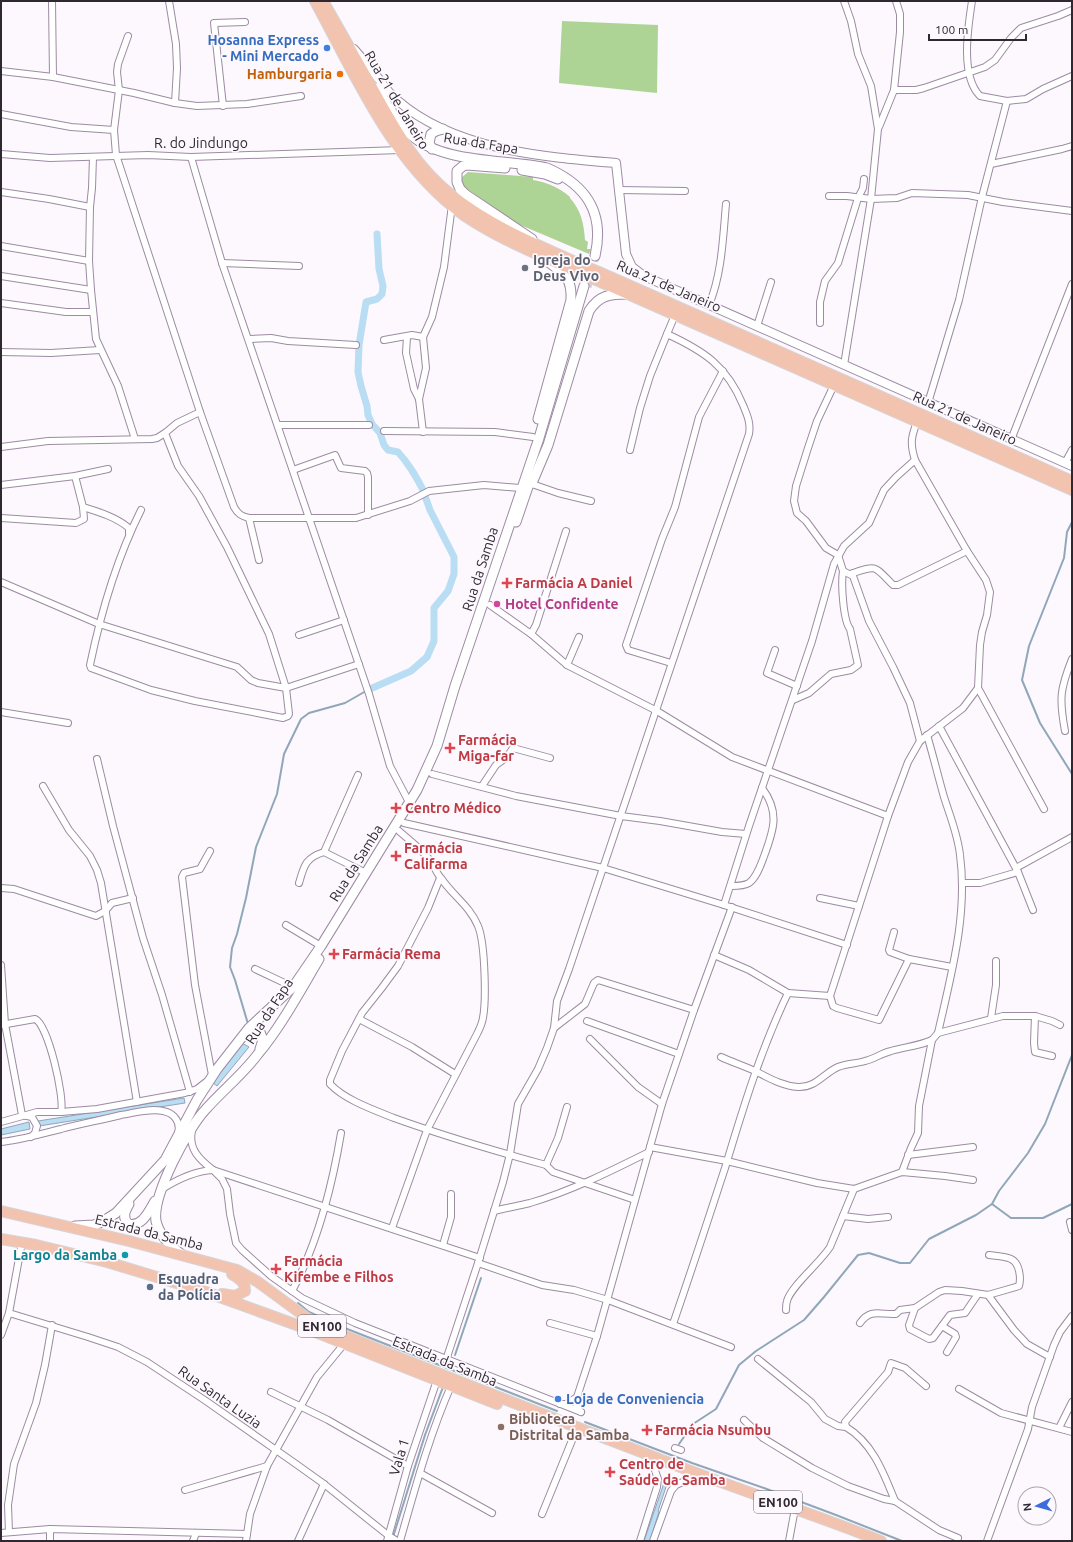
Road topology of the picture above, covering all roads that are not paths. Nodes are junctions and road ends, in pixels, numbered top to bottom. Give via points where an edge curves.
1 (52, 1) edge
2 (169, 1) edge
3 (315, 1) edge
4 (323, 1) edge
5 (844, 1) edge
6 (896, 1) edge
7 (972, 1) edge
8 (1072, 10) edge
9 (245, 22) dead end
10 (128, 36) dead end
11 (347, 43) junction
12 (1, 71) edge
13 (969, 72) junction
14 (1072, 76) edge
15 (53, 77) junction
16 (119, 90) junction
17 (894, 90) junction
18 (301, 96) dead end
19 (1007, 101) junction
20 (175, 103) junction
21 (223, 106) junction
22 (1, 114) edge
23 (878, 128) junction
24 (114, 130) junction
25 (443, 130) junction
26 (1072, 146) edge
27 (432, 149) junction
28 (400, 150) junction
29 (1, 154) edge
30 (116, 155) junction
31 (93, 157) junction
32 (191, 157) junction
33 (991, 164) junction
34 (864, 179) dead end
35 (619, 190) junction
36 (685, 191) dead end
37 (1, 192) edge
38 (829, 196) dead end
39 (982, 197) junction
40 (858, 198) junction
41 (871, 199) junction
42 (726, 204) dead end
43 (452, 205) junction
44 (90, 208) junction
45 (1072, 211) edge
46 (1, 246) edge
47 (548, 250) junction
48 (534, 252) junction
49 (89, 261) junction
50 (222, 263) junction
51 (299, 266) dead end
52 (581, 269) junction
53 (1, 276) edge
54 (598, 276) junction
55 (771, 282) dead end
56 (1072, 284) edge
57 (585, 286) tunnel mouth
58 (91, 290) junction
59 (628, 294) junction
60 (1, 303) edge
61 (709, 305) junction
62 (94, 312) junction
63 (676, 315) junction
64 (820, 324) dead end
65 (757, 326) junction
66 (667, 334) junction
67 (407, 337) junction
68 (423, 337) junction
69 (248, 340) junction
70 (384, 340) dead end
71 (356, 345) dead end
72 (100, 350) junction
73 (1, 352) edge
74 (844, 365) junction
75 (723, 371) junction
76 (834, 385) junction
77 (419, 399) junction
78 (928, 403) junction
79 (200, 412) junction
80 (917, 422) junction
81 (278, 425) junction
82 (369, 425) dead end
83 (384, 431) dead end
84 (423, 432) junction
85 (165, 433) junction
86 (533, 438) junction
87 (135, 439) junction
88 (1010, 440) junction
89 (1, 447) edge
90 (630, 450) dead end
91 (1072, 450) edge
92 (915, 460) junction
93 (1069, 465) edge
94 (108, 470) dead end
95 (293, 470) junction
96 (75, 476) junction
97 (1072, 480) edge
98 (532, 484) junction
99 (1, 486) edge
100 (520, 488) junction
101 (1072, 490) edge
102 (521, 501) junction
103 (591, 501) dead end
104 (83, 507) junction
105 (141, 510) dead end
106 (368, 514) junction
107 (309, 517) junction
108 (1, 518) edge
109 (249, 518) junction
110 (566, 531) dead end
111 (130, 533) junction
112 (967, 551) junction
113 (838, 555) junction
114 (259, 560) dead end
115 (843, 571) junction
116 (850, 574) junction
117 (1, 582) edge
118 (490, 605) junction
119 (344, 620) junction
120 (99, 624) junction
121 (531, 634) junction
122 (299, 635) dead end
123 (579, 637) dead end
124 (774, 650) dead end
125 (1072, 659) edge
126 (671, 663) junction
127 (359, 664) junction
128 (567, 665) junction
129 (797, 686) junction
130 (286, 688) junction
131 (978, 688) junction
132 (793, 700) junction
133 (657, 711) junction
134 (1, 712) edge
135 (68, 723) dead end
136 (939, 726) junction
137 (1065, 731) dead end
138 (927, 735) junction
139 (920, 741) junction
140 (550, 758) dead end
141 (97, 760) dead end
142 (768, 771) junction
143 (432, 774) junction
144 (358, 775) dead end
145 (43, 786) dead end
146 (482, 786) junction
147 (762, 788) junction
148 (410, 804) junction
149 (1044, 809) dead end
150 (621, 816) junction
151 (888, 816) junction
152 (402, 827) junction
153 (746, 834) junction
154 (1072, 838) edge
155 (210, 851) dead end
156 (324, 852) junction
157 (603, 868) junction
158 (1017, 870) junction
159 (366, 873) junction
160 (440, 878) junction
161 (299, 883) dead end
162 (962, 883) junction
163 (730, 886) junction
164 (1, 888) edge
165 (133, 898) junction
166 (820, 898) dead end
167 (724, 905) junction
168 (859, 906) junction
169 (732, 907) junction
170 (1033, 910) dead end
171 (104, 911) junction
172 (286, 925) dead end
173 (894, 932) dead end
174 (846, 945) junction
175 (321, 946) junction
176 (714, 955) junction
177 (909, 959) junction
178 (996, 961) dead end
179 (1, 965) edge
180 (952, 967) junction
181 (256, 969) dead end
182 (293, 987) junction
183 (788, 993) junction
184 (830, 996) junction
185 (694, 1010) junction
186 (1035, 1016) junction
187 (991, 1018) junction
188 (359, 1019) junction
189 (587, 1021) dead end
190 (3, 1024) edge
191 (1060, 1025) dead end
192 (554, 1028) junction
193 (938, 1033) junction
194 (590, 1039) dead end
195 (932, 1040) junction
196 (234, 1047) junction
197 (679, 1054) junction
198 (1052, 1056) dead end
199 (721, 1057) dead end
200 (253, 1060) junction
201 (755, 1071) junction
202 (215, 1072) junction
203 (455, 1074) junction
204 (190, 1092) junction
205 (137, 1102) junction
206 (662, 1104) junction
207 (566, 1107) dead end
208 (62, 1112) junction
209 (22, 1115) junction
210 (198, 1118) junction
211 (1, 1122) edge
212 (427, 1130) junction
213 (341, 1133) dead end
214 (28, 1139) junction
215 (1, 1142) edge
216 (175, 1142) junction
217 (973, 1147) dead end
218 (650, 1149) junction
219 (510, 1154) junction
220 (908, 1155) junction
221 (727, 1161) junction
222 (546, 1164) junction
223 (213, 1170) junction
224 (902, 1172) junction
225 (973, 1180) dead end
226 (584, 1182) junction
227 (144, 1185) junction
228 (162, 1189) junction
229 (854, 1189) junction
230 (451, 1194) dead end
231 (635, 1200) junction
232 (325, 1206) junction
233 (494, 1211) junction
234 (4, 1212) edge
235 (843, 1216) junction
236 (888, 1217) dead end
237 (1070, 1222) dead end
238 (65, 1225) junction
239 (392, 1228) junction
240 (1072, 1230) edge
241 (3, 1238) edge
242 (22, 1242) junction
243 (443, 1245) junction
244 (988, 1255) dead end
245 (184, 1256) junction
246 (479, 1260) junction
247 (212, 1263) junction
248 (203, 1291) junction
249 (292, 1291) junction
250 (978, 1294) junction
251 (988, 1295) junction
252 (608, 1300) junction
253 (915, 1308) junction
254 (786, 1310) dead end
255 (9, 1313) junction
256 (1072, 1316) edge
257 (550, 1323) dead end
258 (860, 1323) dead end
259 (673, 1324) junction
260 (52, 1325) junction
261 (942, 1326) junction
262 (1, 1335) edge
263 (597, 1336) junction
264 (344, 1344) junction
265 (731, 1346) dead end
266 (947, 1352) dead end
267 (1050, 1357) junction
268 (758, 1359) dead end
269 (446, 1360) junction
270 (908, 1361) dead end
271 (905, 1368) junction
272 (437, 1380) junction
273 (452, 1386) junction
274 (926, 1386) dead end
275 (960, 1389) dead end
276 (271, 1392) dead end
277 (577, 1397) junction
278 (1072, 1402) edge
279 (560, 1404) junction
280 (300, 1406) junction
281 (744, 1420) dead end
282 (1030, 1421) junction
283 (846, 1427) junction
284 (1059, 1428) junction
285 (1072, 1432) edge
286 (575, 1433) junction
287 (674, 1448) dead end
288 (681, 1450) dead end
289 (276, 1451) junction
290 (652, 1462) junction
291 (267, 1466) junction
292 (408, 1466) junction
293 (420, 1473) junction
294 (694, 1477) junction
295 (324, 1484) junction
296 (185, 1490) dead end
297 (895, 1501) junction
298 (492, 1513) dead end
299 (542, 1514) dead end
300 (794, 1514) junction
301 (50, 1529) junction
302 (9, 1532) junction
303 (1, 1533) edge
304 (196, 1533) junction
305 (247, 1534) junction
306 (958, 1538) dead end
307 (391, 1539) edge
308 (50, 1541) edge
309 (193, 1541) edge
310 (246, 1541) edge
311 (298, 1541) edge
312 (400, 1541) edge
313 (640, 1541) edge
314 (653, 1541) edge
315 (789, 1541) edge
316 (863, 1541) edge
317 (881, 1541) edge
318 (987, 1541) edge

1 - 15 street
2 - 20 street via 176,50
3 - 28 main road via 383,125
4 - 11 main road, Rua 21 de Janeiro
5 - 23 street via 858,54 871,86
6 - 17 street via 900,14 900,32
7 - 13 street via 967,52
8 - 13 street via 1021,28 991,64
9 - 21 street via 214,23
10 - 16 street via 118,64
11 - 25 street via 408,110
11 - 27 main road, Rua da Fapa via 404,128
11 - 47 main road, Rua 21 de Janeiro via 395,129 434,179 452,196 483,218
12 - 15 street
13 - 17 street via 916,90
13 - 19 street via 973,86 980,96
14 - 19 street via 1026,99
15 - 16 street
16 - 20 street
16 - 24 street
17 - 23 street
18 - 21 street
19 - 33 street
20 - 21 street
22 - 24 street via 71,127
23 - 41 street
24 - 30 street
25 - 27 main road via 432,134 429,143
25 - 35 street, Rua 21 de Janeiro via 515,150 616,163
26 - 33 street
27 - 47 main road, Rua da Fapa via 455,155 547,168 568,178 583,192 594,212 598,234 593,255 593,230 589,210 575,192 562,181 545,174 522,170 466,165 459,168 456,174 460,189 465,194
28 - 32 street, R. do Jindungo
28 - 43 main road via 433,188
29 - 31 street, R. do Jindungo via 50,158
30 - 31 street, R. do Jindungo
30 - 32 street, R. do Jindungo
30 - 79 street
31 - 44 street
32 - 50 street
33 - 39 street
34 - 40 street
35 - 36 street
35 - 61 street, Rua 21 de Janeiro via 624,242 632,267 655,282
37 - 44 street
38 - 40 street
39 - 41 street via 912,192 897,198
39 - 45 street
39 - 78 street via 959,300
40 - 41 street
40 - 64 street via 838,263 825,280 820,302
41 - 74 street
42 - 61 street via 724,237
43 - 48 main road via 495,234
43 - 68 street via 444,267 432,317
44 - 49 street
46 - 49 street
47 - 52 main road, Rua 21 de Janeiro
48 - 52 main road
48 - 86 main road via 564,274 572,293
49 - 58 street
50 - 51 street
50 - 69 street
52 - 54 main road, Rua 21 de Janeiro, bridge
53 - 58 street
54 - 59 main road, Rua 21 de Janeiro
54 - 97 main road, Rua 21 de Janeiro
55 - 65 street
56 - 88 street
57 - 102 main road, Rua da Samba
58 - 62 street
59 - 63 main road, Rua 21 de Janeiro
59 - 98 main road via 603,297 590,312 548,445
60 - 62 street via 60,311
61 - 65 street, Rua 21 de Janeiro
62 - 72 street via 96,339
63 - 66 street
63 - 76 main road, Rua 21 de Janeiro
65 - 74 street, Rua 21 de Janeiro
66 - 75 street via 706,355
66 - 90 street via 642,401
67 - 68 street
67 - 70 street
67 - 77 street via 406,353 410,376
68 - 77 street via 426,368
69 - 71 street via 271,338
69 - 81 street
72 - 73 street
72 - 87 street via 118,386
74 - 78 street, Rua 21 de Janeiro
75 - 126 street via 733,383 750,421 749,434
75 - 126 street via 701,412 675,507 626,644 628,650
76 - 80 main road, Rua 21 de Janeiro
76 - 113 street via 817,421 794,500 797,513 826,548
77 - 84 street
78 - 88 street, Rua 21 de Janeiro
79 - 85 street via 177,423
79 - 109 street via 234,507 241,516
80 - 92 street via 912,436
80 - 101 main road, Rua 21 de Janeiro
81 - 82 street
81 - 95 street
83 - 84 street
84 - 86 street via 495,432
85 - 87 street via 152,439
85 - 130 street via 178,466 199,496 227,547 269,634
86 - 100 main road
87 - 89 street via 48,441
88 - 93 street, Rua 21 de Janeiro
91 - 93 street
92 - 112 street
92 - 113 street via 884,490 869,523
94 - 96 street
95 - 106 street via 335,455 341,468 365,471 368,478
95 - 107 street
96 - 99 street
96 - 104 street
98 - 102 main road
98 - 103 street
100 - 102 main road
100 - 106 street via 484,485 429,492 410,501
102 - 118 main road, Rua da Samba
102 - 148 main road, Rua da Samba via 437,746
104 - 108 street via 84,519 76,523
104 - 111 street via 124,524
105 - 111 street
106 - 107 street via 356,518
107 - 109 street
107 - 119 street
109 - 114 street
110 - 121 street
111 - 120 street
112 - 116 street via 898,585 893,585 877,569 871,567
112 - 131 street via 986,580 990,592 980,645
113 - 115 street
113 - 129 street
115 - 116 street
115 - 132 street via 847,624 858,665 851,670 831,674 809,693
116 - 139 street via 853,576 869,621 910,703
117 - 120 street
118 - 121 street
118 - 143 main road, Rua da Samba
119 - 122 street
119 - 127 street
120 - 130 street via 237,667 258,683
120 - 130 street via 91,668 144,687 195,701 283,718 289,714
121 - 128 street
123 - 128 street
124 - 129 street via 767,673
125 - 137 street via 1061,696
126 - 133 street
127 - 130 street
127 - 148 street via 390,766
128 - 133 street
129 - 132 street
131 - 136 street via 963,708
131 - 149 street
132 - 142 street
133 - 142 street via 725,753
133 - 150 street
134 - 135 street
136 - 138 street
136 - 158 street
138 - 139 street
138 - 162 street via 956,833
139 - 151 street via 908,762
140 - 146 street via 512,749 507,757 496,765
141 - 165 street
142 - 147 street
142 - 151 street
143 - 146 street
143 - 152 main road, Rua da Fapa
144 - 156 street
145 - 171 street via 97,870 103,893
146 - 150 street via 516,796
147 - 153 street
147 - 163 street via 770,800 774,817 771,840 752,880 748,884
148 - 159 main road, Rua da Samba
150 - 153 street
150 - 157 street
151 - 168 street
152 - 157 street
152 - 160 street via 431,861
152 - 200 main road, Rua da Fapa via 279,1025
153 - 163 street
154 - 158 street
155 - 202 street via 200,869 184,873 182,877 195,985
156 - 159 street
156 - 161 street via 315,855 304,865
157 - 167 street
157 - 192 street via 557,1001
158 - 162 street via 989,881
158 - 170 street
159 - 175 main road, Rua da Samba
160 - 188 street via 398,966
160 - 203 street via 464,903 479,927 481,936 484,978 482,1024
162 - 180 street via 959,935
163 - 167 street
164 - 171 street via 14,889 92,915 99,915
165 - 171 street via 112,903
165 - 204 street
166 - 168 street
167 - 169 street
168 - 174 street
169 - 174 street
169 - 176 street
171 - 205 street
172 - 175 street
173 - 177 street via 889,952
174 - 184 street
175 - 182 main road, Rua da Samba
176 - 183 street via 749,970
176 - 185 street
177 - 180 street
177 - 184 street via 879,1020 836,1008
178 - 187 street via 996,985
179 - 190 street
180 - 193 street
181 - 182 street
182 - 196 main road, Rua da Samba via 255,1022
183 - 184 street
183 - 201 street
185 - 192 street via 598,980 594,983 585,1004
185 - 197 street
186 - 187 street
186 - 191 street
186 - 198 street via 1035,1052
187 - 193 street
188 - 203 street
188 - 212 street via 330,1084 368,1108
189 - 197 street
190 - 208 street via 32,1019 38,1020 41,1024 56,1065 61,1086
190 - 209 street
192 - 219 street via 538,1069 518,1104
193 - 195 street
194 - 206 street via 638,1087
195 - 201 street via 884,1053 867,1061 843,1065 806,1086 791,1086 774,1081
195 - 220 street via 919,1106 918,1134
196 - 200 main road via 248,1033 260,1032 262,1044
196 - 202 main road, Rua da Samba
197 - 206 street
199 - 201 street
200 - 210 main road, Rua da Fapa
201 - 221 street
202 - 204 street via 204,1084
202 - 216 main road, Rua da Samba
203 - 212 street
204 - 205 street
205 - 208 street
206 - 218 street
207 - 222 street via 558,1138
208 - 209 street
209 - 211 street
209 - 214 street via 32,1117 36,1122 37,1129
210 - 223 street via 190,1139 192,1147 200,1160
210 - 228 main road, Rua da Fapa
212 - 219 street
212 - 239 street
213 - 232 street
214 - 215 street
214 - 216 street via 103,1119 159,1110 176,1118 179,1131
216 - 227 main road, Rua da Samba via 165,1160
217 - 220 street
218 - 221 street
218 - 226 street via 622,1166
218 - 231 street
219 - 222 street
219 - 233 street
220 - 224 street
221 - 229 street via 817,1184
221 - 259 street
222 - 226 street via 554,1172
223 - 228 street via 184,1176
223 - 232 street
223 - 249 street, Estrada da Samba via 227,1189 236,1243 271,1276
224 - 225 street
224 - 229 street
226 - 231 street
226 - 233 street via 530,1203
227 - 228 main road via 125,1212 128,1224 134,1225 146,1216
227 - 238 main road, Rua da Samba via 116,1213 102,1222 84,1226
228 - 245 main road, Rua da Fapa via 156,1210 158,1226 168,1243
229 - 235 street
230 - 243 street via 451,1217
231 - 252 street
232 - 239 street
232 - 249 street via 308,1257
233 - 246 street
234 - 238 main road, Estrada da Samba / EN100
235 - 236 street via 868,1219
235 - 254 street via 826,1254 797,1285 788,1298
237 - 240 street
238 - 245 main road, Estrada da Samba / EN100
239 - 243 street
241 - 242 main road, Estrada da Samba / EN100
242 - 248 main road, Estrada da Samba / EN100 via 107,1262
242 - 255 street
243 - 246 street
244 - 251 street via 1014,1261 1020,1282 1015,1288
245 - 247 main road, Estrada da Samba / EN100
246 - 252 street via 542,1285 574,1290
246 - 269 street
247 - 248 main road via 242,1280 245,1291 235,1296
247 - 317 main road, Estrada da Samba / EN100 via 249,1276 307,1318 327,1328 503,1399
248 - 264 main road, Estrada da Samba / EN100
249 - 269 street, Estrada da Samba via 334,1314
250 - 251 street
250 - 253 street via 945,1290
250 - 261 street via 965,1313 950,1315
251 - 267 street via 1027,1344
252 - 259 street
252 - 263 street
253 - 258 street via 900,1310 895,1314 868,1314
253 - 261 street via 910,1329 929,1339 933,1338
255 - 260 street, Rua Santa Luzia
255 - 262 street
256 - 267 street via 1060,1332
257 - 263 street
259 - 265 street
260 - 289 street, Rua Santa Luzia via 118,1347 147,1362
260 - 302 street via 36,1404 14,1464 8,1505
261 - 266 street via 956,1336
263 - 277 street
264 - 272 main road, Estrada da Samba / EN100
264 - 280 street via 318,1377
267 - 282 street via 1032,1407
268 - 283 street via 811,1402 825,1419
269 - 279 street, Estrada da Samba
270 - 271 street
271 - 274 street
271 - 283 street via 891,1363 888,1372 873,1392 846,1421
272 - 273 main road, Estrada da Samba / EN100
272 - 292 street, Vala 1
273 - 286 main road, Estrada da Samba / EN100
273 - 293 street, Vala 1 via 438,1416
275 - 282 street via 996,1411
276 - 280 street
277 - 279 street via 566,1404
277 - 279 street, Estrada da Samba via 578,1409 581,1412
278 - 284 street
280 - 289 street
280 - 292 street
281 - 297 street via 763,1438 812,1468 848,1486
282 - 284 street
282 - 318 street
283 - 297 street via 859,1436 871,1451
284 - 285 street
286 - 290 main road, Estrada da Samba / EN100
286 - 299 street
287 - 288 street
289 - 291 street
289 - 295 street, Rua Santa Luzia
290 - 294 main road, Estrada da Samba / EN100
290 - 313 street via 658,1479 657,1486
291 - 296 street
291 - 305 street via 250,1514
292 - 307 street, Vala 1
293 - 298 street
293 - 312 street, Vala 1
294 - 300 main road, Estrada da Samba / EN100
294 - 314 street via 676,1485 671,1491
295 - 307 street, Rua Santa Luzia
295 - 311 street
297 - 306 street via 940,1530
300 - 315 street
300 - 316 main road, Estrada da Samba / EN100
301 - 302 street
301 - 304 street
301 - 308 street
302 - 303 street
304 - 305 street
304 - 309 street
305 - 310 street

